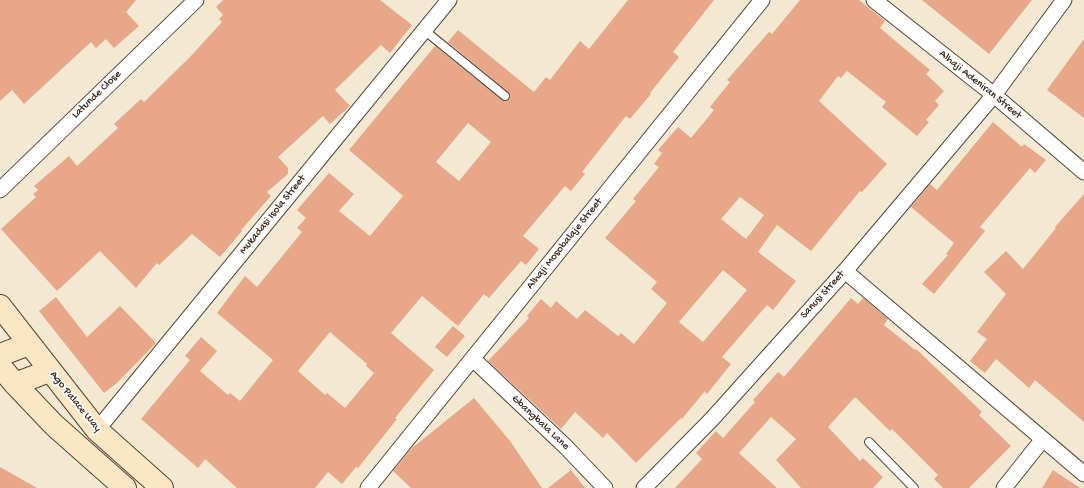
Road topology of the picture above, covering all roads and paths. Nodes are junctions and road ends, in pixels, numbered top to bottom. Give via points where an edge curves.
1 (196, 0) edge
2 (449, 0) edge
3 (762, 0) edge
4 (874, 0) edge
5 (1064, 0) edge
6 (424, 30) junction
7 (994, 95) junction
8 (505, 96) dead end
9 (1084, 172) edge
10 (0, 190) edge
11 (845, 271) junction
12 (0, 306) edge
13 (29, 344) junction
14 (0, 355) edge
15 (473, 359) junction
16 (0, 366) edge
17 (49, 371) junction
18 (15, 384) junction
19 (97, 430) junction
20 (1043, 439) junction
21 (869, 442) dead end
22 (1084, 474) edge
23 (125, 488) edge
24 (162, 488) edge
25 (368, 488) edge
26 (605, 488) edge
27 (644, 488) edge
28 (914, 488) edge
29 (1004, 488) edge

1 - 10 street, Latunde Close
2 - 6 street, Mukadasi Isola Street
3 - 15 street, Alhaji Mosobalaje Street
4 - 7 street, Alhaji Adeniran Street
5 - 7 street, Sanusi Street
6 - 8 lane
6 - 19 street, Mukadasi Isola Street
7 - 9 street, Alhaji Adeniran Street
7 - 11 street, Sanusi Street
11 - 20 street
11 - 27 street, Sanusi Street via 712,419
12 - 13 main road, Ago Palace Way
13 - 14 main road
13 - 17 main road, Ago Palace Way
15 - 25 street, Alhaji Mosobalaje Street
15 - 26 street, Gbangbala Lane via 566,447
16 - 18 main road
17 - 18 main road
17 - 19 main road, Ago Palace Way
18 - 23 main road via 54,426
19 - 24 main road, Ago Palace Way
20 - 22 street
20 - 29 street
21 - 28 lane

